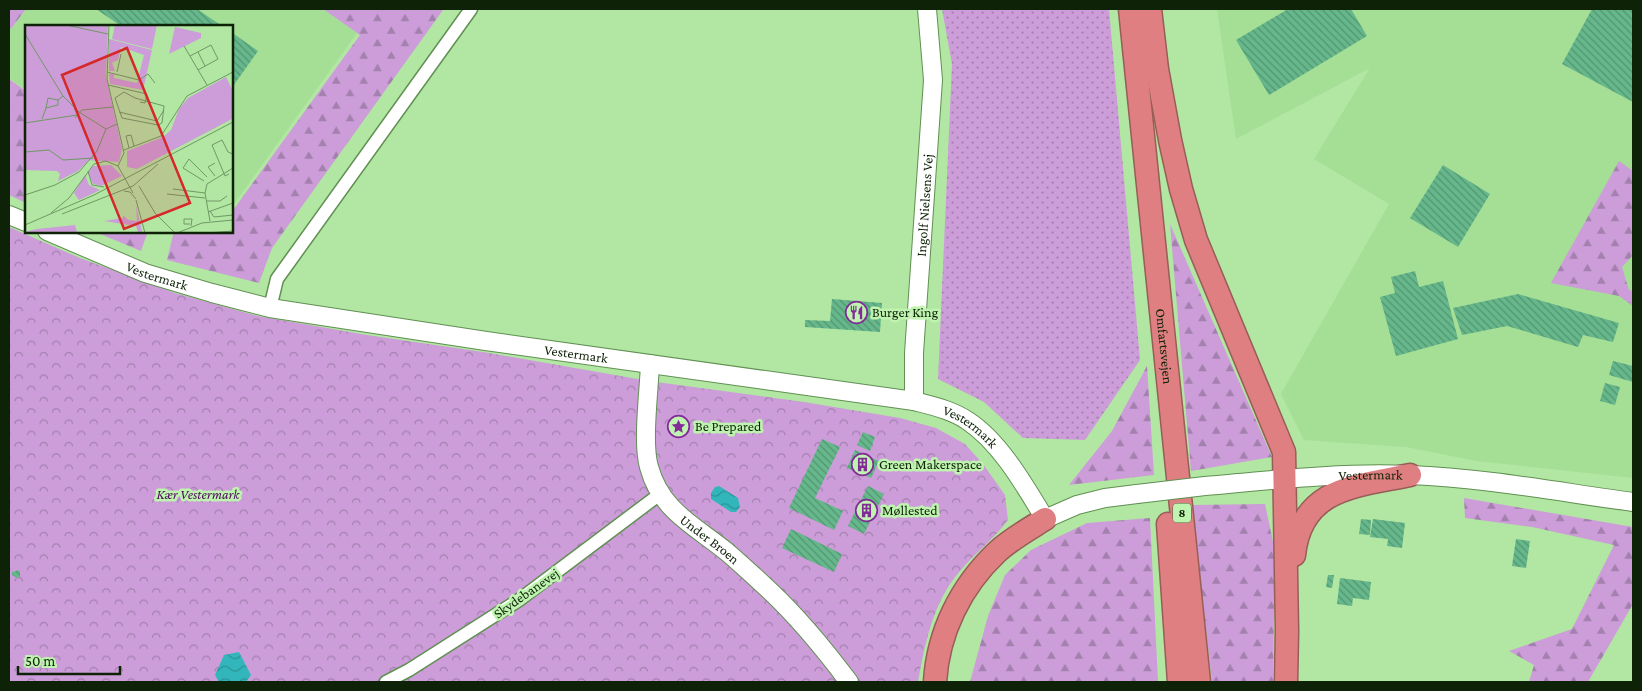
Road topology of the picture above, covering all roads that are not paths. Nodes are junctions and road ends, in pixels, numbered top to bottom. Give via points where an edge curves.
1 (471, 9) edge
2 (927, 9) edge
3 (1130, 9) edge
4 (1150, 9) edge
5 (9, 215) edge
6 (25, 222) edge
7 (49, 232) edge
8 (270, 308) junction
9 (1164, 344) junction
10 (650, 364) junction
11 (914, 401) junction
12 (1410, 475) junction
13 (1286, 479) junction
14 (660, 494) junction
15 (1633, 502) edge
16 (1045, 518) junction
17 (1287, 631) junction
18 (386, 682) edge
19 (849, 682) edge
20 (935, 682) edge
21 (1179, 682) edge
22 (1199, 682) edge
23 (1286, 682) edge

1 - 8 street via 277,279
2 - 11 street, Ingolf Nielsens Vej via 933,80 914,353
3 - 9 highway, Omfartsvejen / 8
4 - 13 highway via 1157,70 1181,190 1196,240 1284,452
5 - 6 street
7 - 8 street, Vestermark via 145,273
8 - 10 street, Vestermark
9 - 21 highway via 1164,460
9 - 22 highway, Omfartsvejen / 8
10 - 11 street, Vestermark
10 - 14 street, Under Broen via 646,444 648,466
11 - 16 street, Vestermark via 946,409 969,421 996,447
12 - 13 street, Vestermark via 1361,474
12 - 15 street, Vestermark via 1506,484
12 - 17 highway via 1339,490 1314,507 1295,547
13 - 16 street, Vestermark, bridge via 1105,498 1077,504
13 - 17 highway
14 - 18 street, Skydebanevej via 519,600
14 - 19 street, Under Broen via 678,515 727,552 771,592 824,649
16 - 20 highway via 998,551 974,578 954,608 942,641
17 - 23 highway

